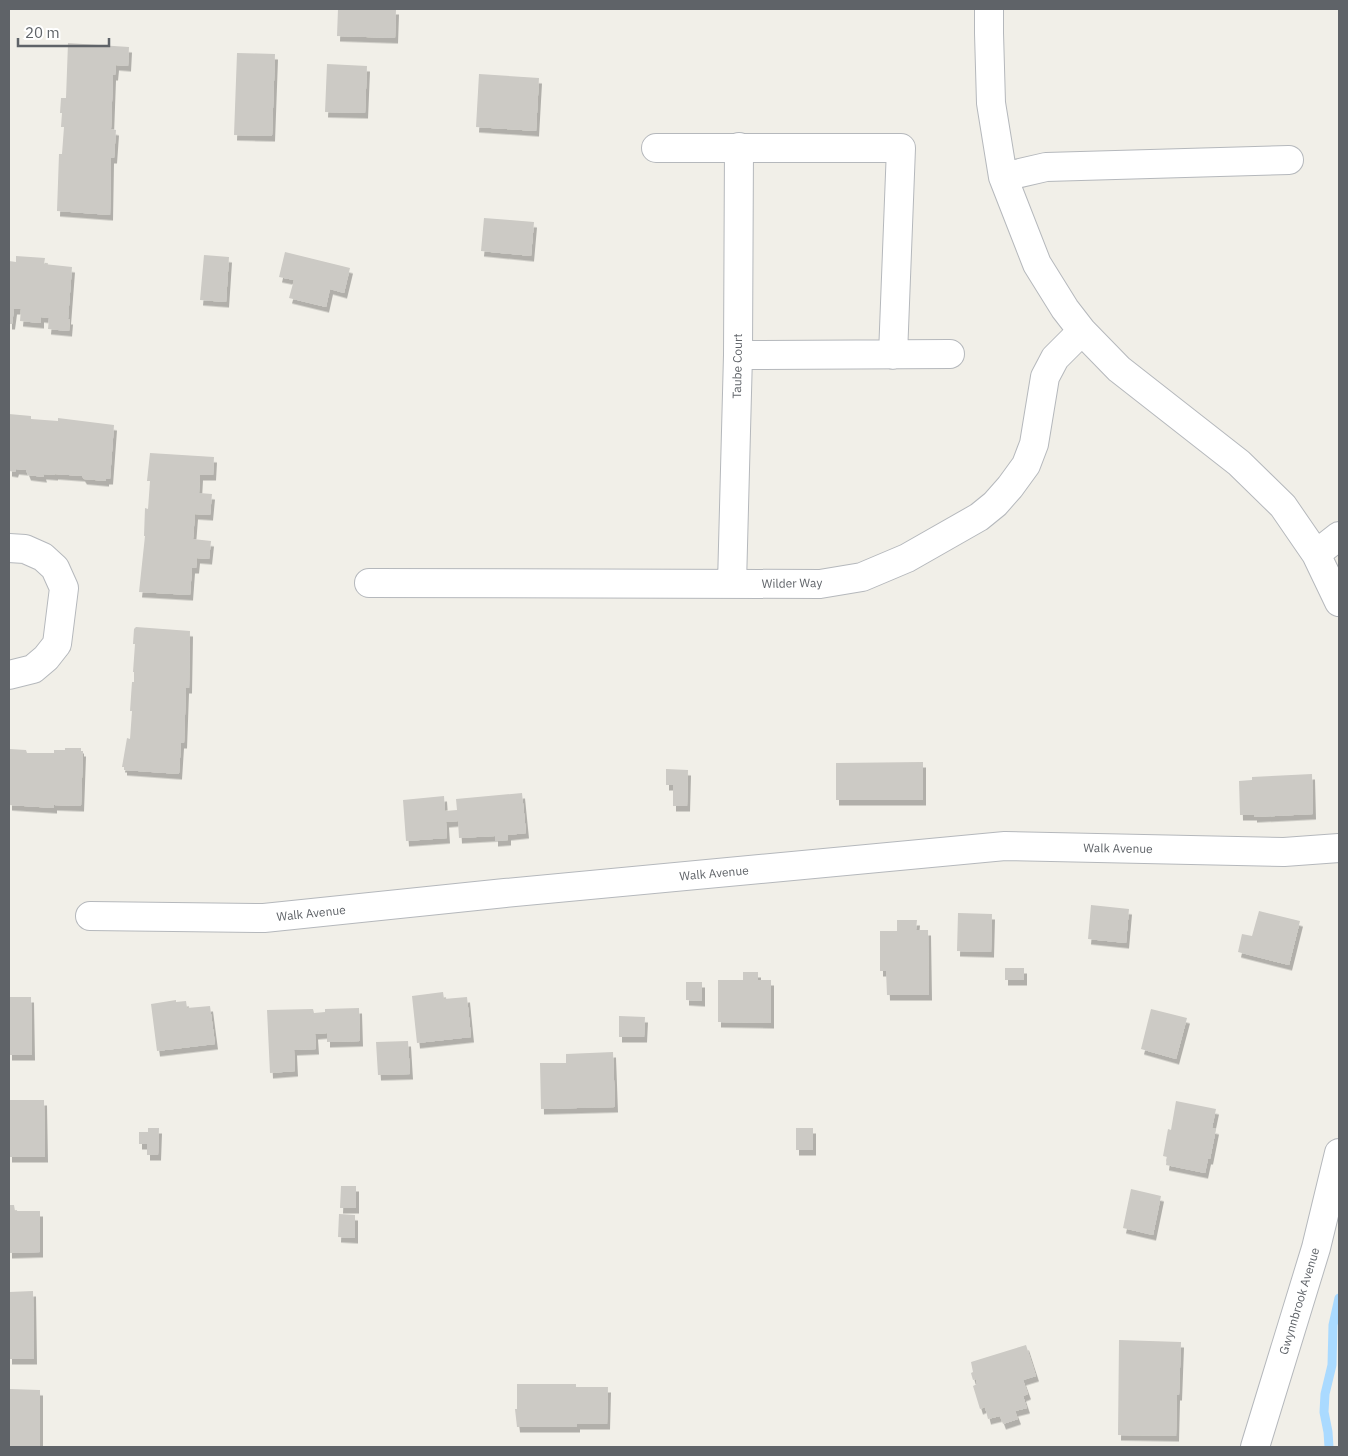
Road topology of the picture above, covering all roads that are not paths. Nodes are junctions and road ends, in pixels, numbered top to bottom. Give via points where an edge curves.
1 (989, 9) edge
2 (739, 147) junction
3 (656, 148) dead end
4 (1289, 160) dead end
5 (1003, 177) junction
6 (1082, 331) junction
7 (950, 354) dead end
8 (738, 355) junction
9 (894, 356) junction
10 (1339, 536) edge
11 (9, 548) edge
12 (1316, 554) junction
13 (369, 583) dead end
14 (732, 584) junction
15 (1339, 602) edge
16 (9, 675) edge
17 (1339, 848) edge
18 (90, 916) dead end
19 (1339, 1153) edge
20 (1254, 1447) edge

1 - 5 street via 992,103
2 - 3 street
2 - 8 street, Taube Court
2 - 9 street via 902,148
4 - 5 street via 1046,167
5 - 6 street via 1037,264
6 - 12 street via 1119,368 1239,463 1283,506
6 - 14 street, Wilder Way via 1056,358 1045,377 1034,444 1026,465 995,504 980,517 908,558 862,577 820,584
7 - 9 street
8 - 9 street
8 - 14 street, Taube Court
10 - 12 street
11 - 16 street via 25,549 43,557 55,568 64,588 57,644 33,669
12 - 15 street
13 - 14 street, Wilder Way
17 - 18 street, Walk Avenue via 1284,852 1006,846 264,918
19 - 20 street, Gwynnbrook Avenue via 1316,1248

